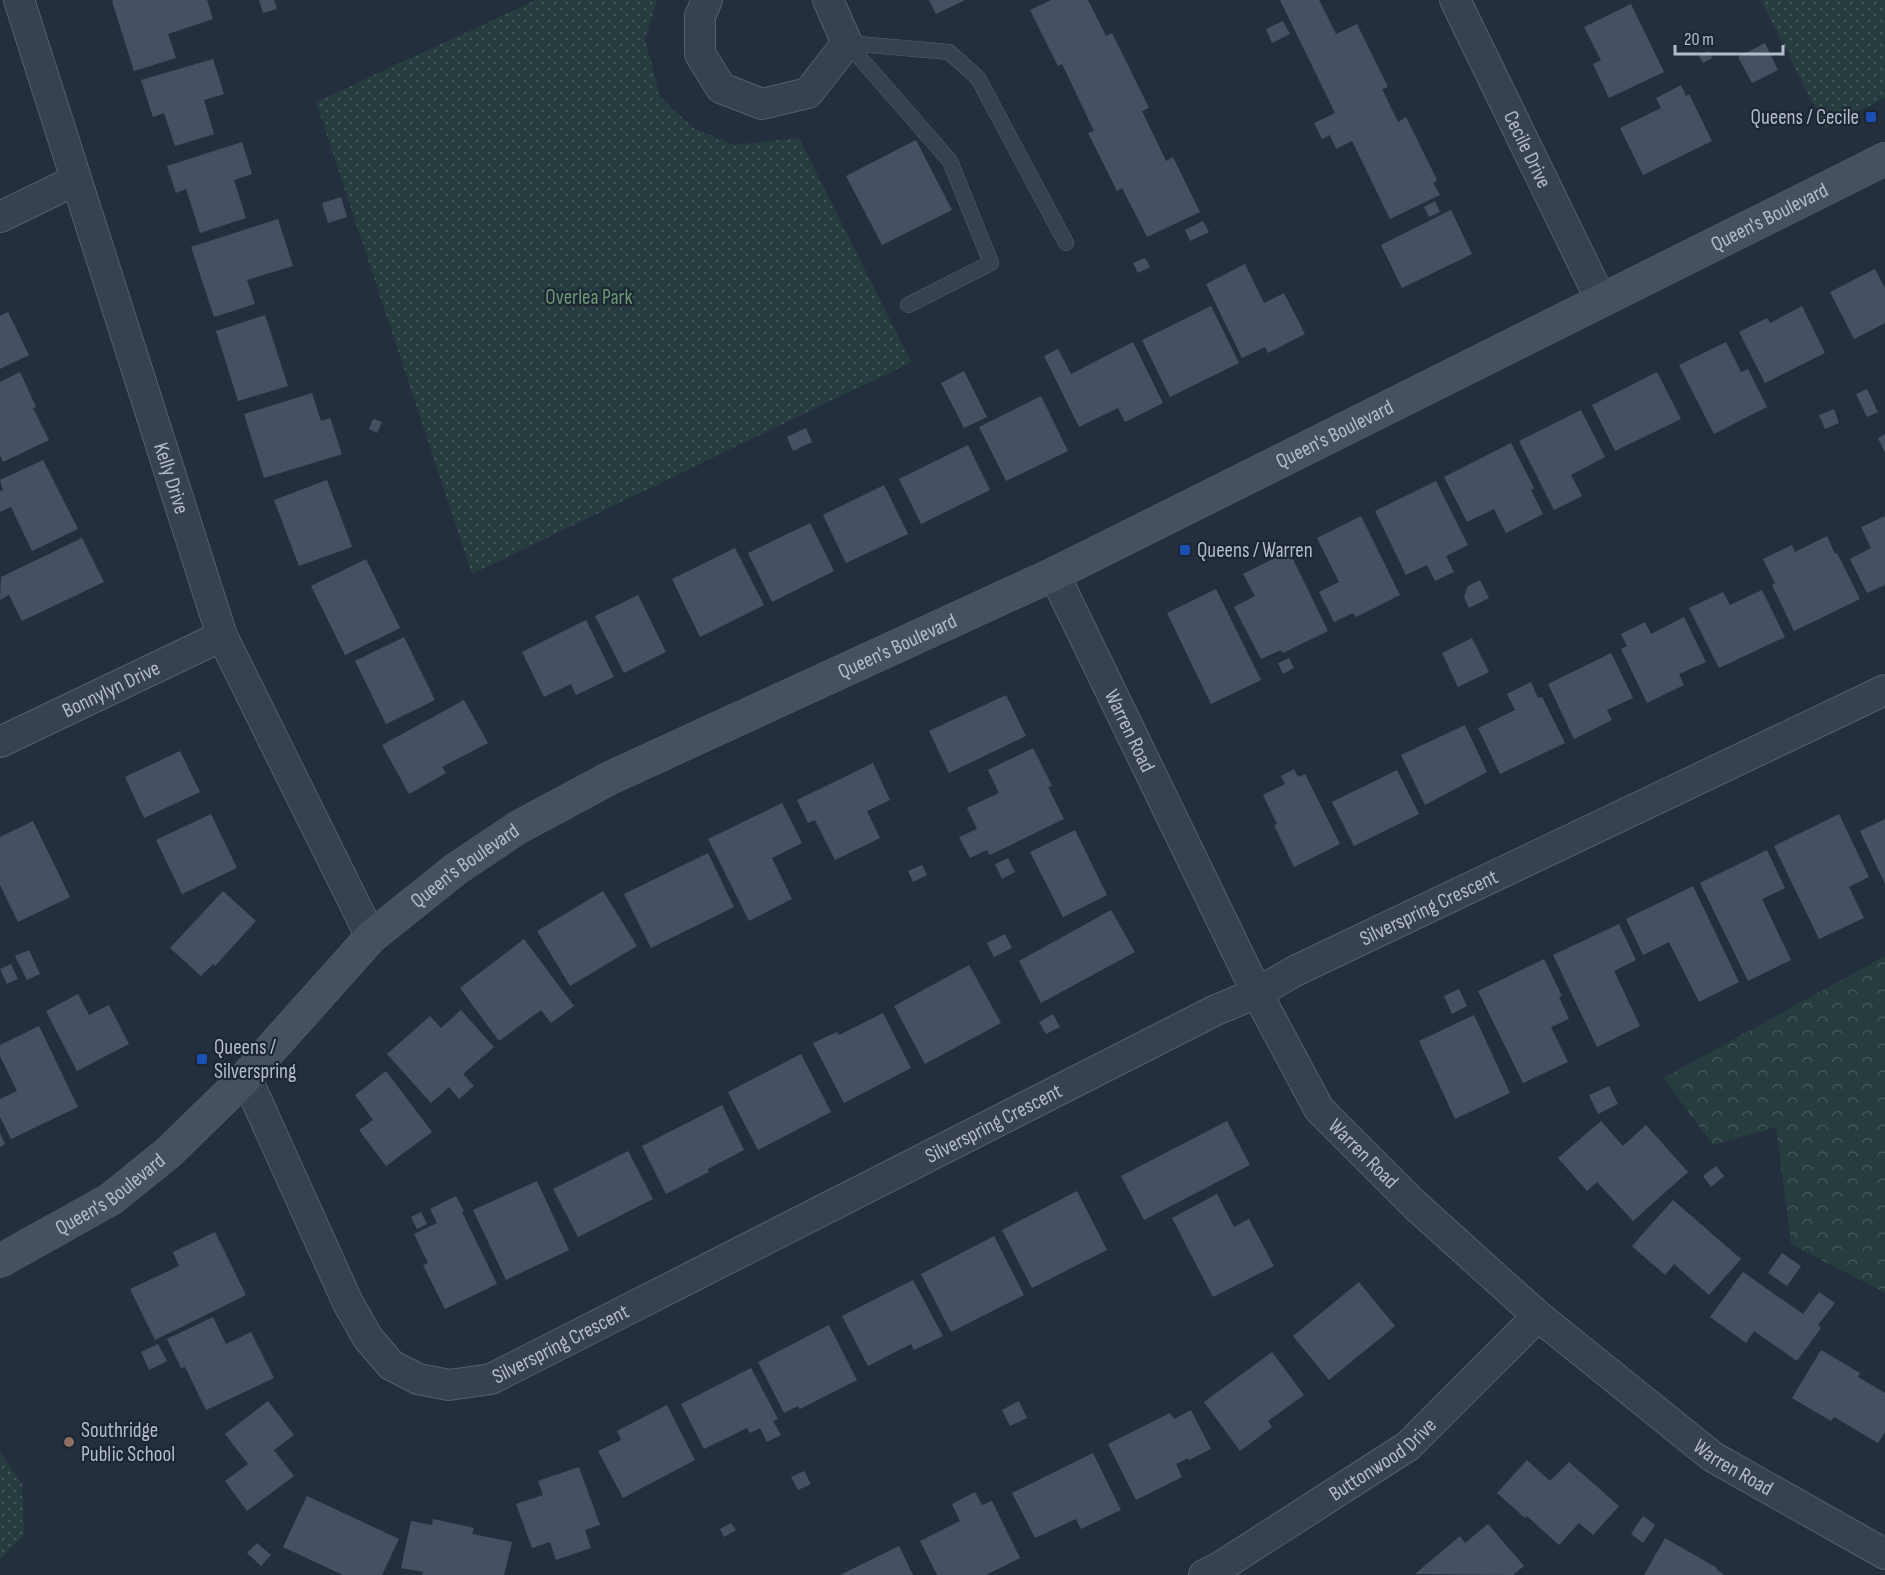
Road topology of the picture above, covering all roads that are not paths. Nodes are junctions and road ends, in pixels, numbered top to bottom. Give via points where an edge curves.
1 (19, 0) edge
2 (706, 0) edge
3 (828, 0) edge
4 (1455, 0) edge
5 (847, 43) junction
6 (1885, 159) edge
7 (76, 180) junction
8 (0, 217) edge
9 (1066, 243) dead end
10 (1601, 300) junction
11 (908, 305) dead end
12 (1054, 574) junction
13 (222, 636) junction
14 (1885, 690) edge
15 (0, 742) edge
16 (371, 937) junction
17 (1257, 993) junction
18 (246, 1077) junction
19 (0, 1261) edge
20 (1538, 1316) junction
21 (1885, 1554) edge
22 (1204, 1575) edge

1 - 7 street, Kelly Drive
2 - 5 street via 700,16 700,54 721,88 762,104 808,93
3 - 5 street
4 - 10 street, Cecile Drive
5 - 9 lane via 949,52 978,78
5 - 11 lane via 950,161 991,263
6 - 10 street, Queen's Boulevard
7 - 8 street
7 - 13 street, Kelly Drive
10 - 12 street, Queen's Boulevard
12 - 16 street, Queen's Boulevard via 610,778 517,828 456,869
12 - 17 street, Warren Road
13 - 15 street, Bonnylyn Drive
13 - 16 street, Kelly Drive
14 - 17 street, Silverspring Crescent via 1308,964
16 - 18 street, Queen's Boulevard
17 - 18 street, Silverspring Crescent via 1210,1013 491,1379 449,1385 418,1379 391,1365 368,1338 348,1303
17 - 20 street, Warren Road via 1319,1109 1416,1206
18 - 19 street, Queen's Boulevard via 169,1152 111,1198
20 - 21 street, Warren Road via 1713,1457
20 - 22 street, Buttonwood Drive via 1408,1446

